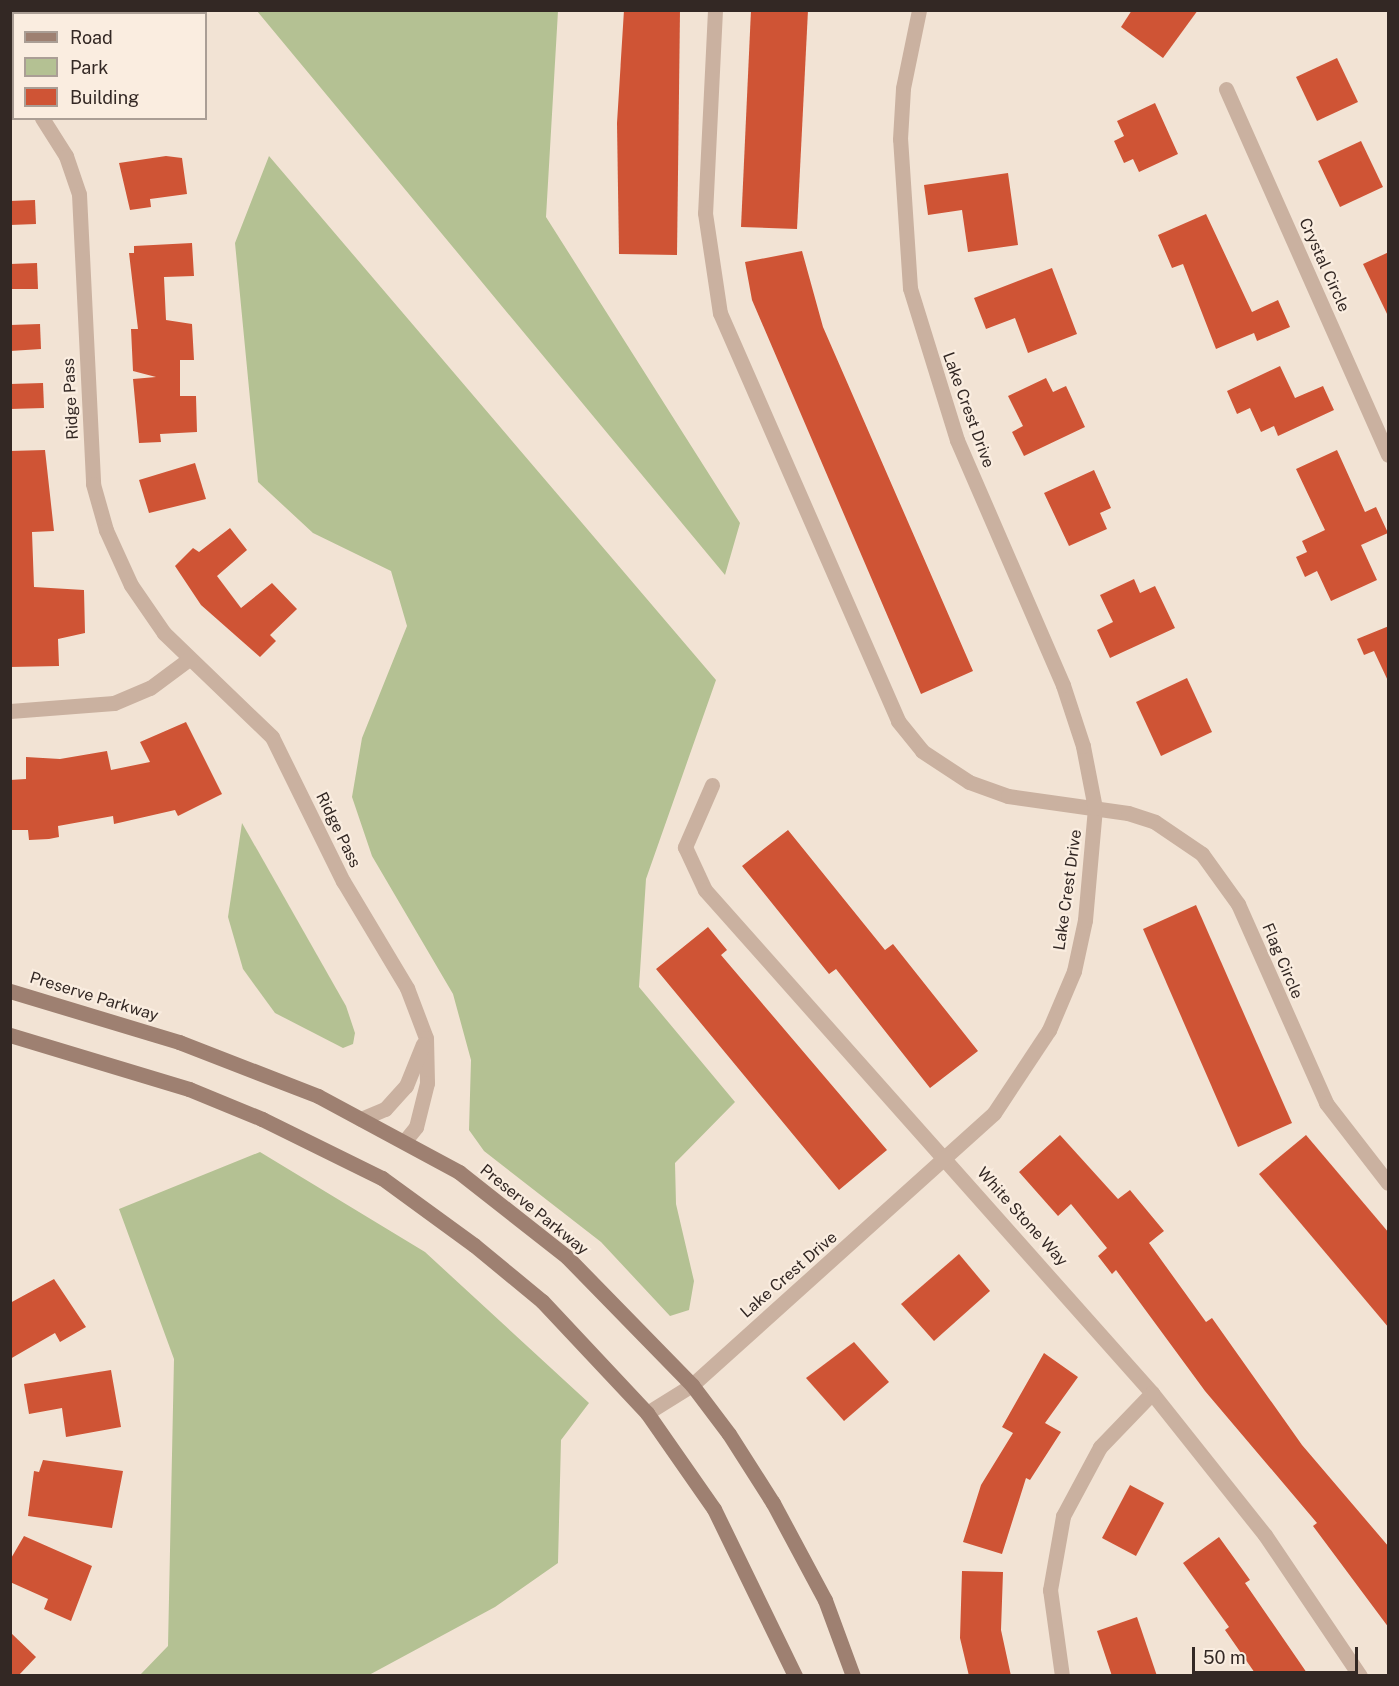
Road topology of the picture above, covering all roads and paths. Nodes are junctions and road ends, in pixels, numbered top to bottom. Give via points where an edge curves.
1 (715, 10) edge
2 (919, 10) edge
3 (1226, 89) dead end
4 (43, 120) edge
5 (1389, 455) edge
6 (189, 659) junction
7 (10, 711) edge
8 (712, 785) dead end
9 (1095, 808) junction
10 (10, 990) edge
11 (10, 1035) edge
12 (426, 1038) junction
13 (361, 1119) junction
14 (404, 1143) junction
15 (947, 1161) junction
16 (1389, 1183) edge
17 (692, 1385) junction
18 (1152, 1393) junction
19 (647, 1413) junction
20 (795, 1676) edge
21 (853, 1676) edge
22 (1062, 1676) edge
23 (1360, 1676) edge

1 - 9 street, Flag Circle via 705,213 720,313 875,677 898,721 942,768 1008,796
2 - 9 street, Lake Crest Drive via 903,88 900,139 910,288 957,440 1063,685
3 - 5 street, Crystal Circle
4 - 6 street, Ridge Pass via 66,156 79,194 96,501 131,585
6 - 7 street via 150,688 114,703
6 - 12 street, Ridge Pass via 272,737 343,881 407,988
8 - 15 street, White Stone Way via 685,847 705,890
9 - 15 street, Lake Crest Drive via 1085,920 1074,971 1022,1077
9 - 16 street, Flag Circle via 1155,822 1220,873 1326,1103
10 - 13 street, Preserve Parkway via 179,1042 318,1096
11 - 19 street via 189,1089 382,1178 542,1301
12 - 13 street via 406,1086 385,1109
12 - 14 street, Ridge Pass via 425,1104
13 - 14 street, Preserve Parkway
14 - 17 street, Preserve Parkway via 459,1172 567,1257
15 - 17 street, Lake Crest Drive
15 - 18 street, White Stone Way
17 - 19 street, Lake Crest Drive
17 - 21 street, Preserve Parkway via 773,1503 825,1600
18 - 22 street via 1100,1447 1063,1516 1050,1590
18 - 23 street, White Stone Way via 1264,1535
19 - 20 street via 714,1509

